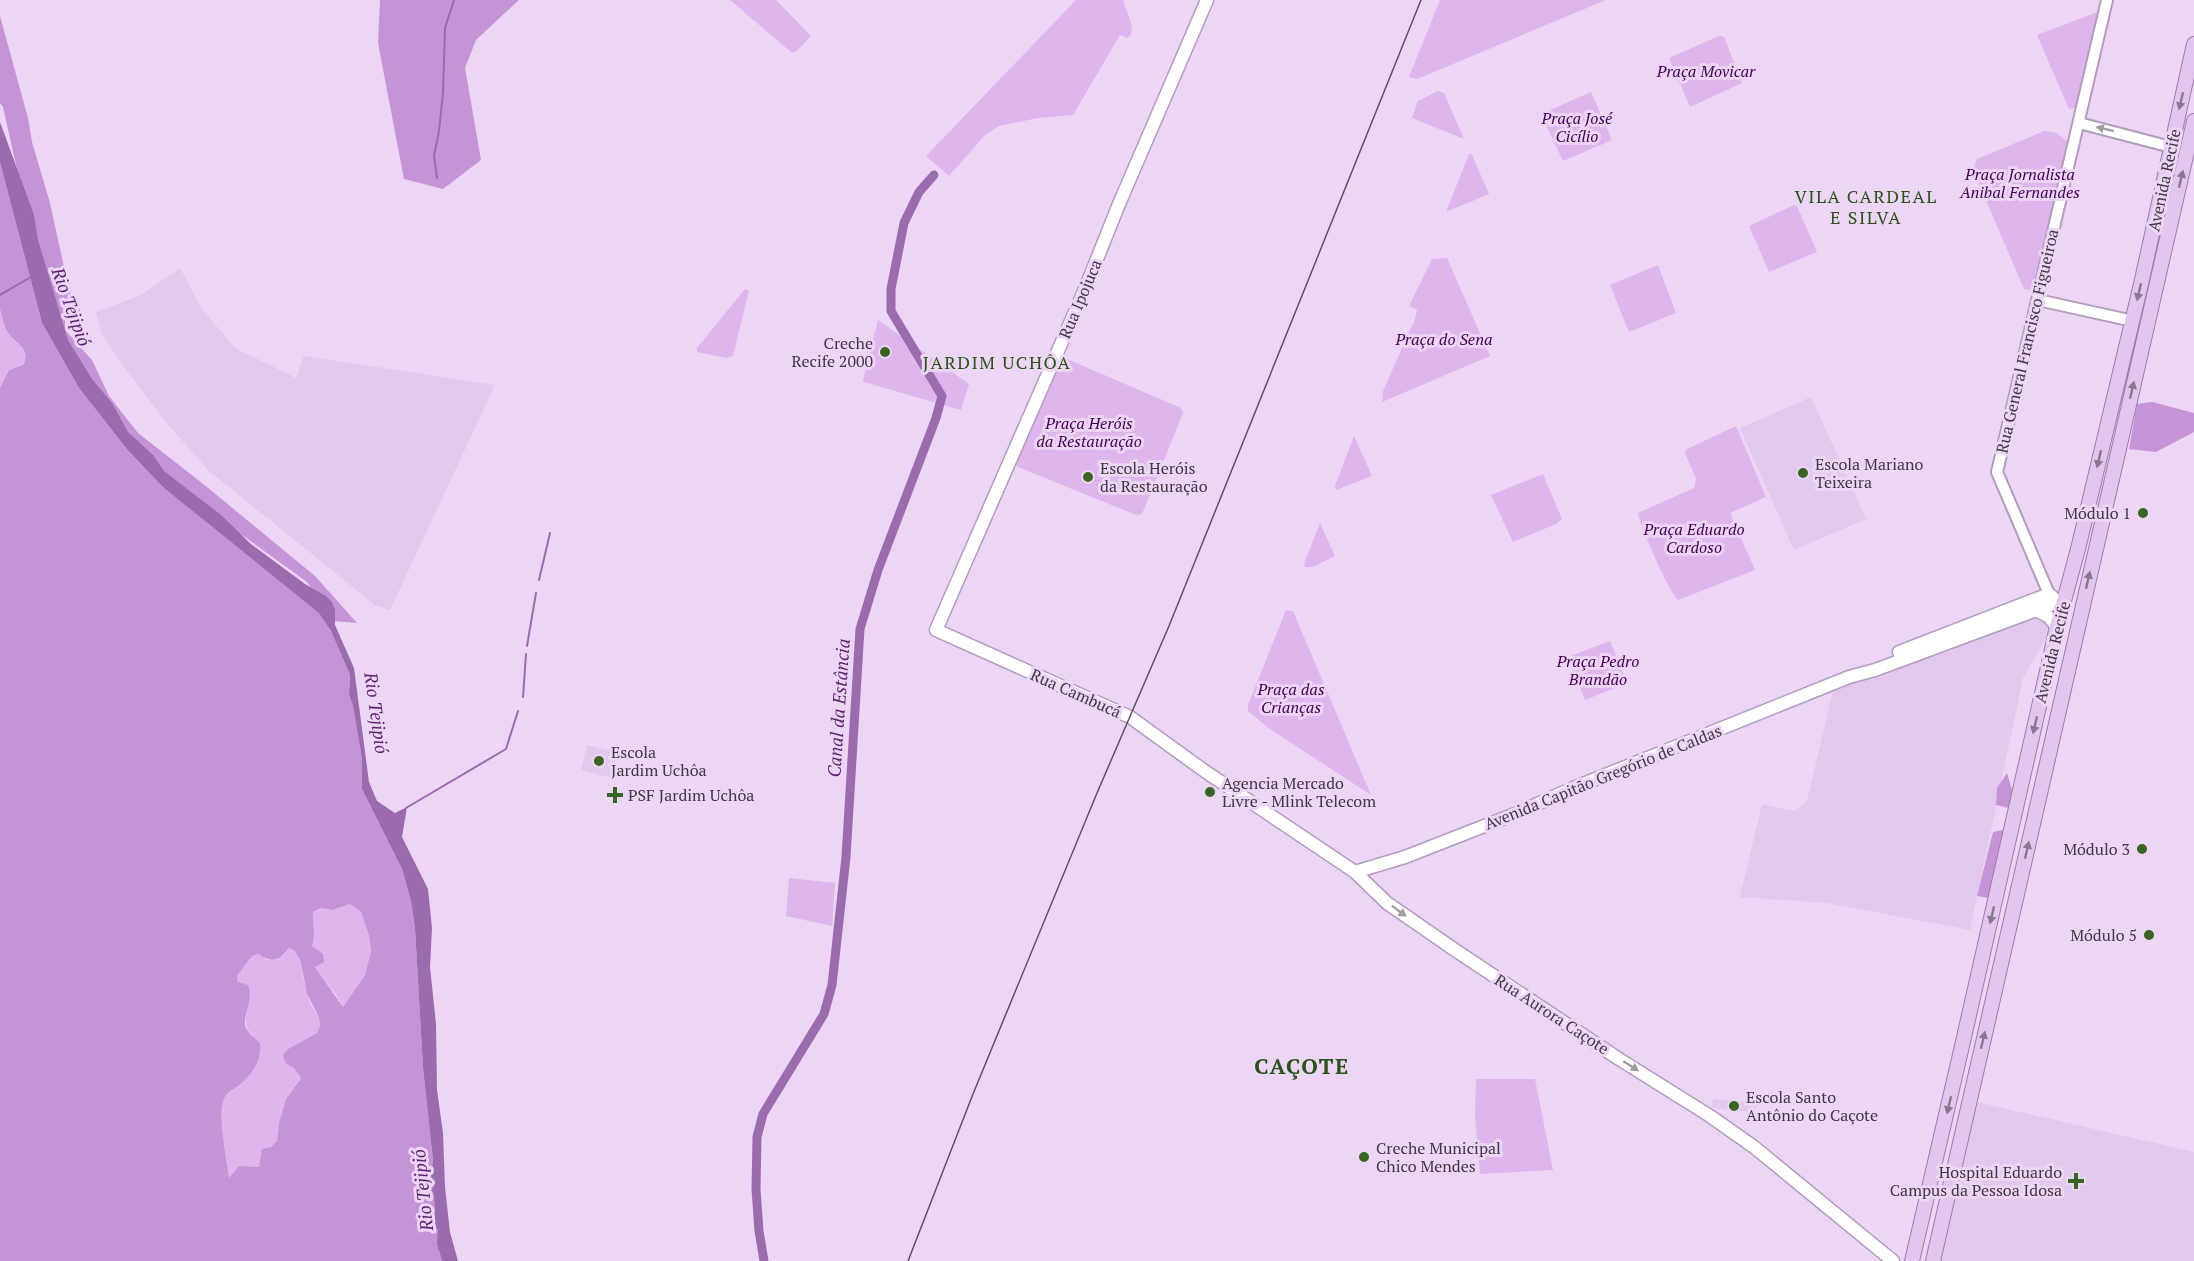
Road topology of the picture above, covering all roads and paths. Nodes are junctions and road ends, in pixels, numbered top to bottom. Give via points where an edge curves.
1 (1207, 0) edge
2 (2107, 0) edge
3 (2194, 44) edge
4 (2194, 121) edge
5 (2079, 123) junction
6 (2171, 147) junction
7 (2038, 300) junction
8 (2133, 321) junction
9 (2057, 601) junction
10 (2036, 610) junction
11 (2057, 627) junction
12 (936, 630) joint
13 (1849, 677) junction
14 (2052, 739) junction
15 (1206, 772) joint
16 (1355, 872) junction
17 (1893, 1261) edge
18 (1912, 1261) edge
19 (1933, 1261) edge

1 - 12 main road, Rua Ipojuca
2 - 5 street, Rua General Francisco Figueiroa
3 -> 6 main road, Avenida Recife
14 -> 4 main road, Avenida Recife
6 -> 5 street
5 - 7 street, Rua General Francisco Figueiroa
6 -> 8 main road, Avenida Recife
7 - 8 street
7 - 9 street, Rua General Francisco Figueiroa via 1997,472
8 -> 9 main road, Avenida Recife
9 - 10 main road, Avenida Capitão Gregório de Caldas
9 - 11 main road, Avenida Recife
9 - 13 main road, Avenida Capitão Gregório de Caldas via 1880,659
9 - 14 main road via 2070,611 2072,619 2051,721
10 - 11 main road
10 - 13 main road, Avenida Capitão Gregório de Caldas
11 -> 18 main road, Avenida Recife
12 - 15 main road, Rua Cambucá via 1128,716
13 - 16 main road, Avenida Capitão Gregório de Caldas via 1515,814 1398,860
19 -> 14 main road, Avenida Recife
15 - 16 main road, Rua Aurora Caçote
16 -> 17 main road, Rua Aurora Caçote via 1387,903 1446,945 1754,1147

